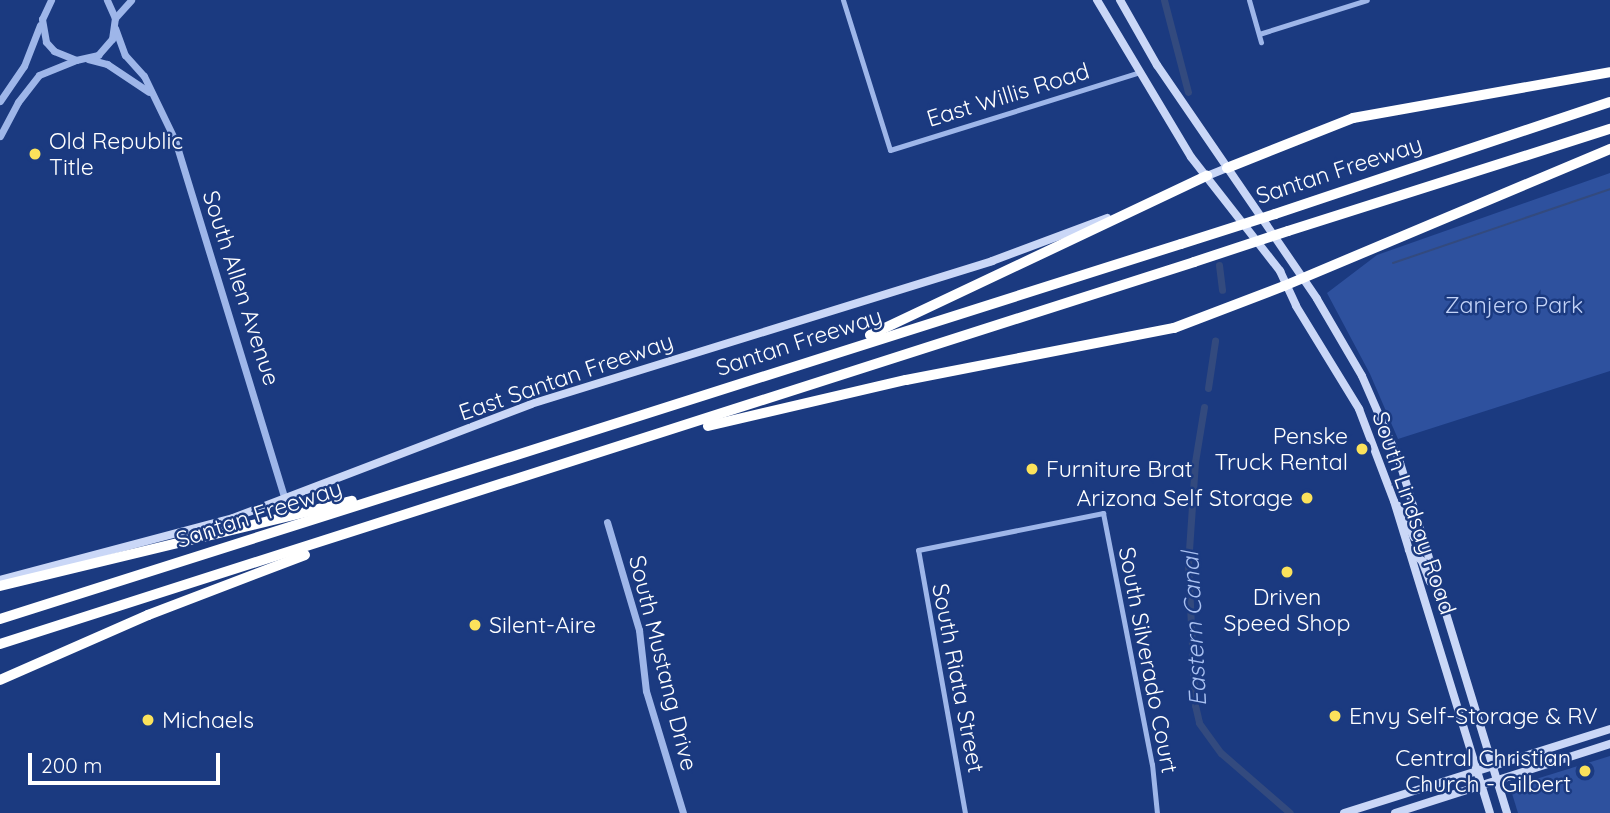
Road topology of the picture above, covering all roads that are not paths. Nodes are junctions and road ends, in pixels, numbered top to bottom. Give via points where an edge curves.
1 (40, 0) edge
2 (51, 0) edge
3 (107, 0) edge
4 (131, 0) edge
5 (843, 0) edge
6 (1097, 0) edge
7 (1120, 0) edge
8 (1249, 0) edge
9 (1367, 0) edge
10 (43, 16) junction
11 (115, 18) junction
12 (115, 29) junction
13 (1259, 34) junction
14 (1261, 42) dead end
15 (88, 59) junction
16 (76, 60) junction
17 (1137, 72) junction
18 (1610, 72) edge
19 (149, 93) junction
20 (0, 101) edge
21 (1610, 102) edge
22 (1610, 130) edge
23 (0, 136) edge
24 (1610, 149) edge
25 (1227, 168) junction
26 (1207, 176) junction
27 (1142, 206) junction
28 (1303, 278) junction
29 (1284, 286) junction
30 (835, 352) junction
31 (587, 458) junction
32 (386, 496) junction
33 (285, 500) junction
34 (1394, 501) junction
35 (1103, 513) joint
36 (409, 515) junction
37 (607, 522) dead end
38 (1424, 545) junction
39 (1409, 550) junction
40 (0, 580) edge
41 (0, 586) edge
42 (1442, 603) junction
43 (0, 619) edge
44 (0, 644) edge
45 (0, 680) edge
46 (1610, 729) edge
47 (1610, 744) edge
48 (1492, 765) junction
49 (1477, 770) junction
50 (1497, 780) junction
51 (1482, 785) junction
52 (683, 813) edge
53 (965, 813) edge
54 (1157, 813) edge
55 (1344, 813) edge
56 (1395, 813) edge
57 (1490, 813) edge
58 (1507, 813) edge

1 - 10 street
2 - 10 street
3 - 11 street
4 - 11 street
5 - 17 street, East Willis Road via 890,150
6 - 17 main road, South Lindsay Road
7 - 25 main road, South Lindsay Road via 1157,65
8 - 13 street
9 - 13 street
10 - 16 street via 46,42 54,51
10 - 20 street via 24,66
11 - 12 street
12 - 15 street via 106,48
12 - 19 street, South Allen Avenue via 125,55 144,76
13 - 14 street
15 - 16 street
15 - 19 street, South Allen Avenue via 107,64
16 - 23 street via 39,75
17 - 26 main road, South Lindsay Road
18 - 25 highway via 1353,118
19 - 33 street, South Allen Avenue via 182,160
21 - 30 highway, Santan Freeway, bridge via 1275,214
22 - 31 highway, Santan Freeway, bridge
24 - 28 highway
25 - 26 main road
25 - 28 main road, South Lindsay Road
26 - 27 highway
26 - 29 main road, South Lindsay Road via 1280,271
27 - 30 highway
27 - 33 main road, East Santan Freeway via 992,261 531,404
28 - 29 highway
28 - 38 main road, South Lindsay Road via 1342,338 1380,414
29 - 31 highway via 1156,333 884,385
29 - 34 main road, South Lindsay Road via 1354,399
30 - 32 highway, Santan Freeway
31 - 36 highway, Santan Freeway
32 - 41 highway via 337,503
32 - 43 highway, Santan Freeway
33 - 40 main road, East Santan Freeway via 179,534
34 - 38 main road via 1414,537
34 - 39 main road, South Lindsay Road
35 - 53 street, South Riata Street via 918,550
35 - 54 street, South Silverado Court via 1152,764
36 - 44 highway, Santan Freeway
36 - 45 highway via 196,596
37 - 52 street, South Mustang Drive via 639,630 646,691
38 - 42 main road, South Lindsay Road
39 - 42 main road via 1422,561
39 - 49 main road, South Lindsay Road
42 - 48 main road, South Lindsay Road
46 - 48 main road
47 - 50 main road
48 - 49 main road
48 - 50 main road, South Lindsay Road
49 - 51 main road, South Lindsay Road
49 - 55 main road
50 - 51 main road
50 - 58 main road, South Lindsay Road
51 - 56 main road
51 - 57 main road, South Lindsay Road

